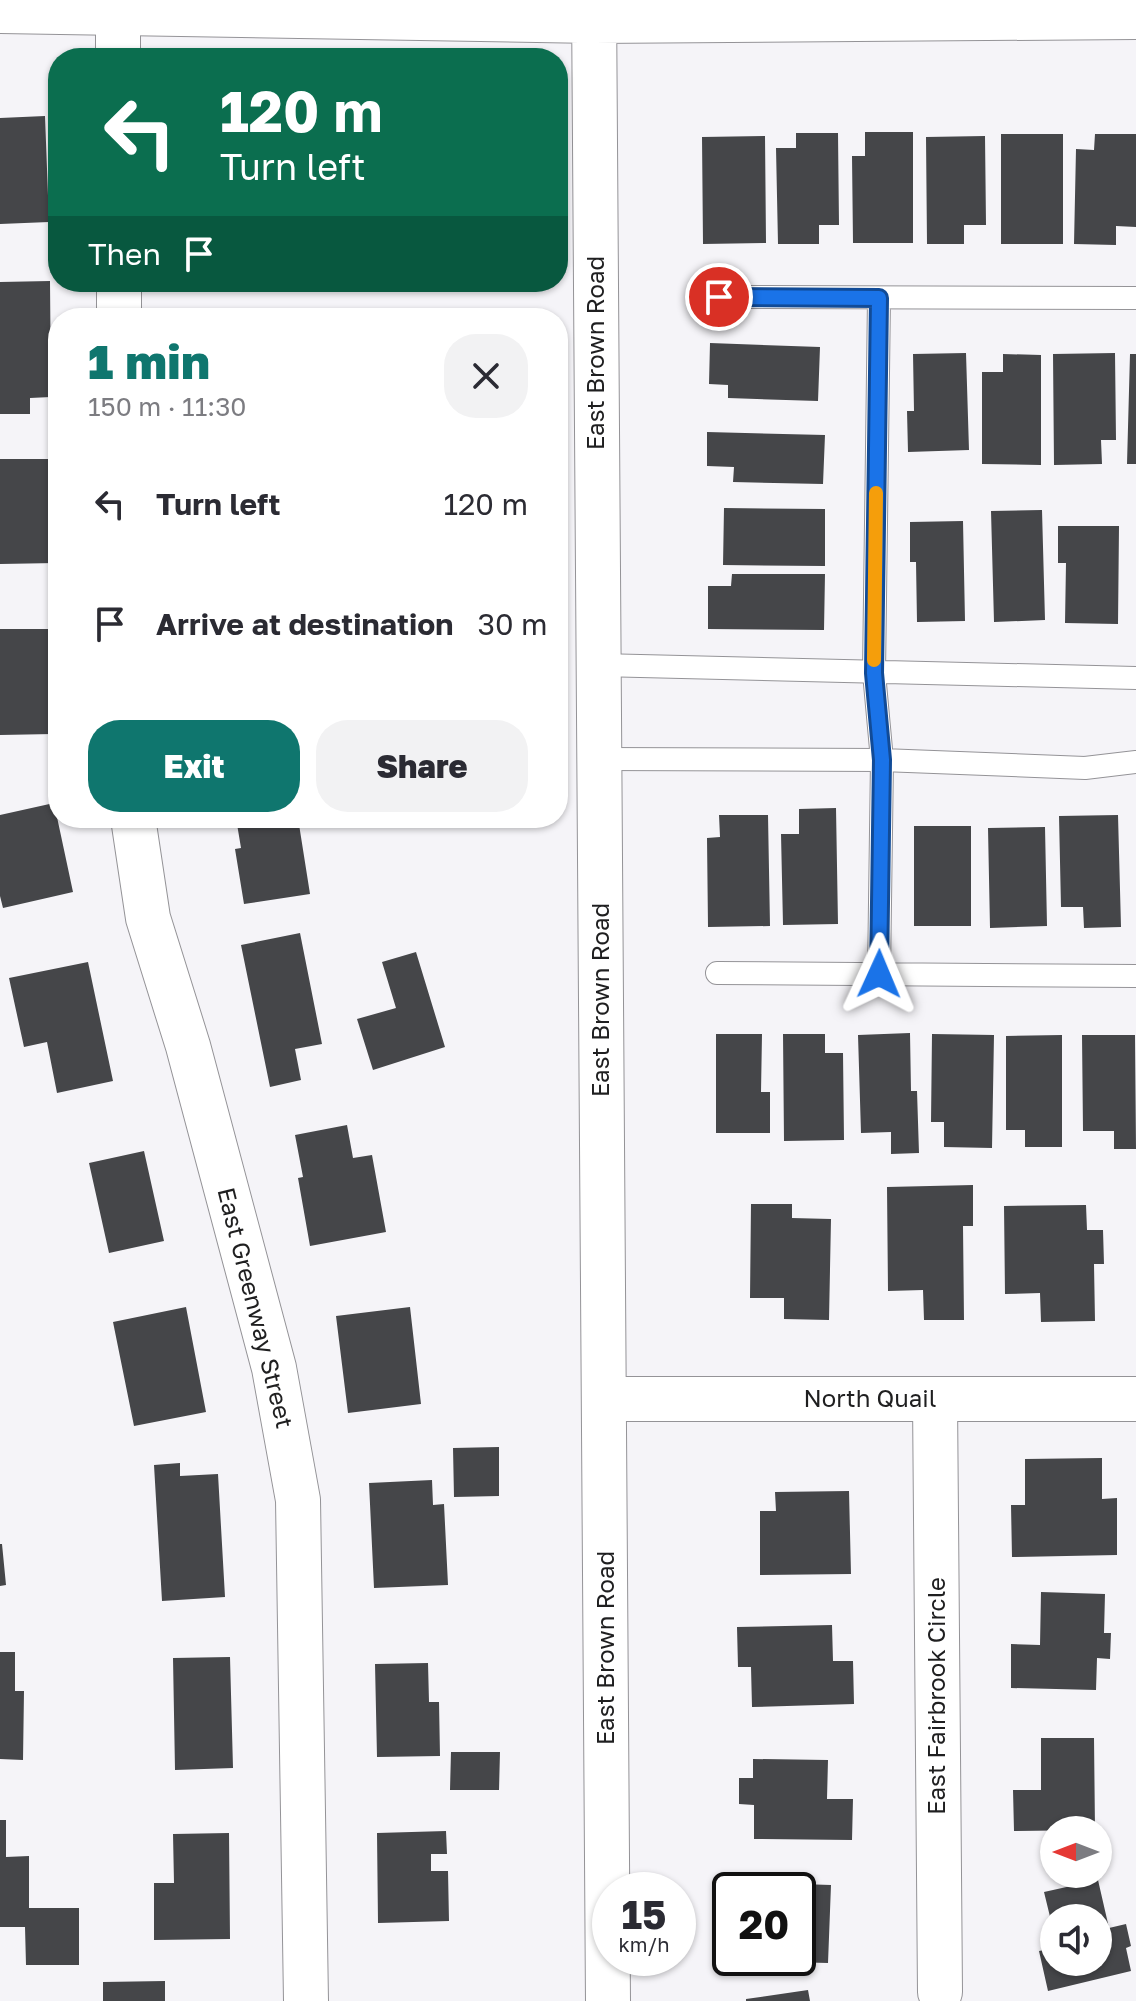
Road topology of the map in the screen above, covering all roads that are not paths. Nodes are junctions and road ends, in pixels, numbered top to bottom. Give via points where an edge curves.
1 (0, 11) edge
2 (594, 11) edge
3 (118, 14) junction
4 (1136, 17) edge
5 (118, 48) edge
6 (719, 297) dead end
7 (879, 298) junction
8 (1136, 298) edge
9 (599, 665) junction
10 (874, 673) junction
11 (1136, 678) edge
12 (599, 759) junction
13 (882, 760) junction
14 (1136, 762) edge
15 (134, 828) edge
16 (717, 973) dead end
17 (879, 974) junction
18 (1136, 976) edge
19 (604, 1399) junction
20 (935, 1399) junction
21 (1136, 1399) edge
22 (940, 1992) dead end
23 (306, 2001) edge
24 (608, 2001) edge

1 - 3 street
2 - 3 street
2 - 4 street
2 - 9 street, East Brown Road
3 - 5 street
6 - 7 lane
7 - 8 lane
7 - 10 lane
9 - 10 lane
9 - 12 street, East Brown Road
10 - 11 lane
10 - 13 lane
12 - 13 lane
12 - 19 street, East Brown Road
13 - 14 lane via 1085,768
13 - 17 lane
15 - 23 street, East Greenway Street via 148,918 188,1046 274,1368 298,1500
16 - 17 lane
17 - 18 lane
19 - 20 street, North Quail
19 - 24 street, East Brown Road
20 - 21 street, North Quail
20 - 22 street, East Fairbrook Circle

